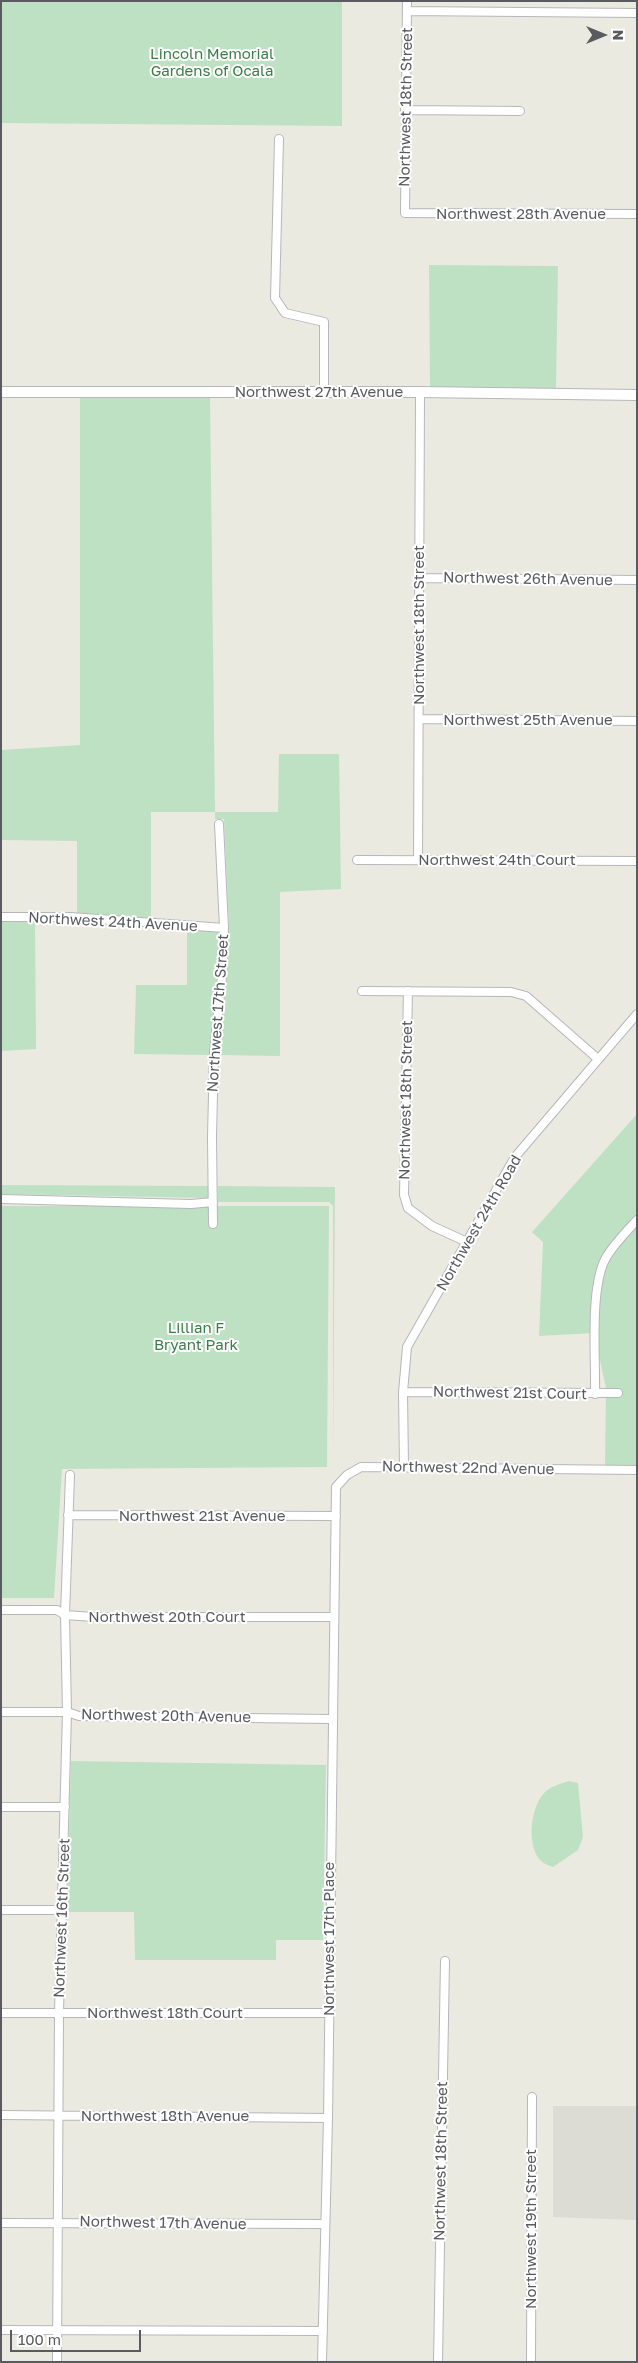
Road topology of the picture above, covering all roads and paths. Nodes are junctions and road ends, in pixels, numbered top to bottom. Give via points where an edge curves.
1 (407, 1) edge
2 (407, 11) junction
3 (637, 13) edge
4 (405, 110) junction
5 (520, 111) dead end
6 (279, 139) dead end
7 (405, 213) joint
8 (637, 214) edge
9 (1, 392) edge
10 (324, 392) junction
11 (420, 392) junction
12 (637, 395) edge
13 (419, 578) junction
14 (637, 580) edge
15 (419, 719) junction
16 (637, 721) edge
17 (219, 824) dead end
18 (418, 859) junction
19 (357, 860) dead end
20 (637, 860) edge
21 (1, 917) edge
22 (224, 928) junction
23 (362, 991) dead end
24 (408, 991) junction
25 (637, 1014) edge
26 (598, 1059) junction
27 (1, 1199) edge
28 (213, 1202) junction
29 (637, 1220) edge
30 (213, 1224) dead end
31 (467, 1242) junction
32 (403, 1392) junction
33 (618, 1393) dead end
34 (595, 1394) junction
35 (404, 1467) junction
36 (637, 1470) edge
37 (70, 1475) dead end
38 (68, 1515) junction
39 (336, 1516) junction
40 (1, 1610) edge
41 (65, 1615) junction
42 (334, 1617) junction
43 (1, 1712) edge
44 (67, 1712) junction
45 (331, 1719) junction
46 (65, 1807) junction
47 (1, 1808) edge
48 (1, 1910) edge
49 (62, 1910) junction
50 (445, 1961) dead end
51 (1, 2013) edge
52 (59, 2013) junction
53 (329, 2013) junction
54 (532, 2097) dead end
55 (1, 2116) edge
56 (59, 2116) junction
57 (328, 2118) junction
58 (58, 2222) junction
59 (1, 2223) edge
60 (324, 2224) junction
61 (1, 2330) edge
62 (58, 2330) junction
63 (322, 2331) junction
64 (57, 2362) edge
65 (322, 2362) edge
66 (438, 2362) edge
67 (531, 2362) edge

1 - 2 street, Northwest 18th Street
2 - 3 street
2 - 4 street, Northwest 18th Street
4 - 5 street
4 - 7 street, Northwest 18th Street
6 - 10 street via 275,298 285,313 324,322
7 - 8 street, Northwest 28th Avenue
9 - 10 street, Northwest 27th Avenue
10 - 11 street, Northwest 27th Avenue
11 - 12 street, Northwest 27th Avenue
11 - 13 street, Northwest 18th Street
13 - 14 street, Northwest 26th Avenue
13 - 15 street, Northwest 18th Street
15 - 16 street, Northwest 25th Avenue
15 - 18 street, Northwest 18th Street
17 - 22 street, Northwest 17th Street
18 - 19 street, Northwest 24th Court
18 - 20 street, Northwest 24th Court
21 - 22 street, Northwest 24th Avenue via 71,916
22 - 28 street, Northwest 17th Street via 214,1052
23 - 24 street
24 - 26 street via 511,992 526,996
24 - 31 street, Northwest 18th Street via 404,1194 408,1208 432,1226
25 - 26 street, Northwest 24th Road
26 - 31 street, Northwest 24th Road via 515,1157
27 - 28 street
28 - 30 street, Northwest 17th Street
29 - 34 street via 607,1256 601,1270 597,1291
31 - 32 street, Northwest 24th Road via 407,1347
32 - 34 street, Northwest 21st Court
32 - 35 street, Northwest 24th Road
33 - 34 street, Northwest 21st Court
35 - 36 street, Northwest 22nd Avenue
35 - 39 street, Northwest 22nd Avenue via 361,1467 347,1474 336,1488
37 - 38 street, Northwest 16th Street
38 - 39 street, Northwest 21st Avenue
38 - 41 street, Northwest 16th Street
39 - 42 street, Northwest 17th Place
40 - 41 street, Northwest 20th Court via 57,1610
41 - 42 street, Northwest 20th Court
41 - 44 street, Northwest 16th Street
42 - 45 street, Northwest 17th Place
43 - 44 street, Northwest 20th Avenue
44 - 45 street, Northwest 20th Avenue via 79,1716
44 - 46 street, Northwest 16th Street
45 - 53 street, Northwest 17th Place
46 - 47 street
46 - 49 street, Northwest 16th Street
48 - 49 street
49 - 52 street, Northwest 16th Street
50 - 66 street, Northwest 18th Street
51 - 52 street, Northwest 18th Court
52 - 53 street, Northwest 18th Court
52 - 56 street, Northwest 16th Street
53 - 57 street, Northwest 17th Place
54 - 67 street, Northwest 19th Street
55 - 56 street, Northwest 18th Avenue
56 - 57 street, Northwest 18th Avenue
56 - 58 street, Northwest 16th Street
57 - 60 street, Northwest 17th Place
58 - 59 street, Northwest 17th Avenue
58 - 60 street, Northwest 17th Avenue
58 - 62 street, Northwest 16th Street
60 - 63 street, Northwest 17th Place
61 - 62 street
62 - 63 street
62 - 64 street, Northwest 16th Street
63 - 65 street, Northwest 17th Place

